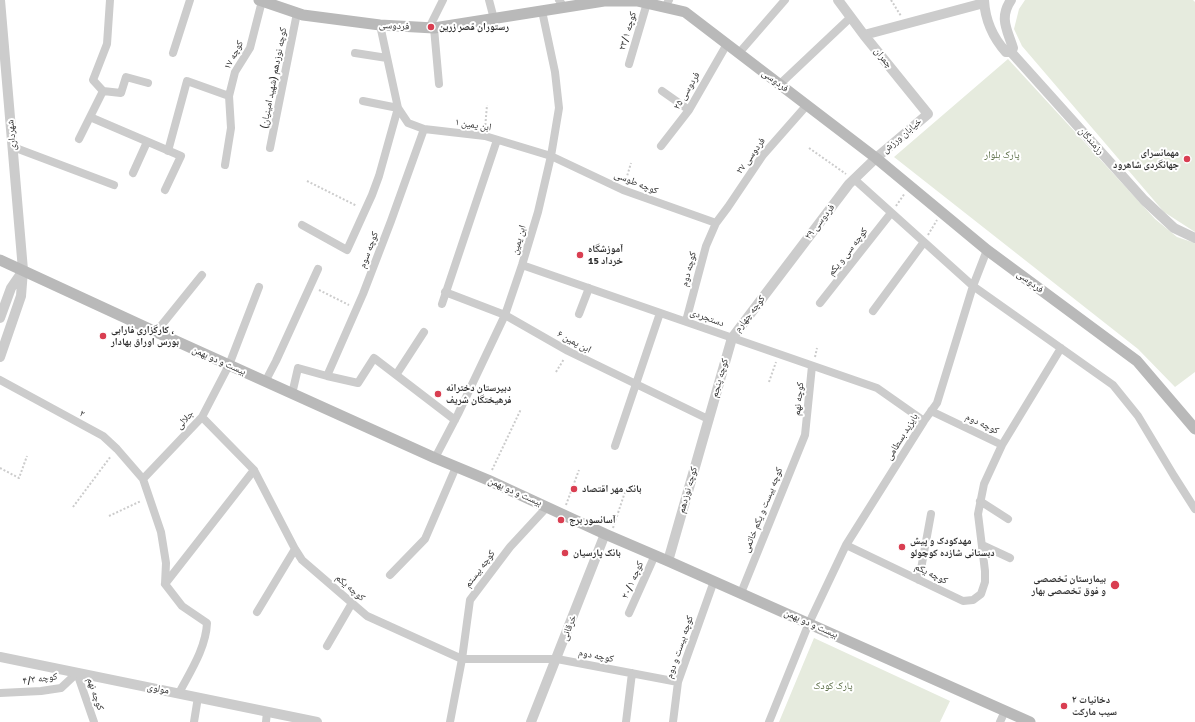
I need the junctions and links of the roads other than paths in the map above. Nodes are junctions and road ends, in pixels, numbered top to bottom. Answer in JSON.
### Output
{"nodes":[{"id":1,"x":0,"y":0,"type":"edge"},
{"id":2,"x":110,"y":0,"type":"edge"},
{"id":3,"x":190,"y":0,"type":"edge"},
{"id":4,"x":442,"y":0,"type":"edge"},
{"id":5,"x":489,"y":0,"type":"edge"},
{"id":6,"x":616,"y":0,"type":"edge"},
{"id":7,"x":785,"y":0,"type":"edge"},
{"id":8,"x":838,"y":0,"type":"edge"},
{"id":9,"x":1011,"y":0,"type":"edge"},
{"id":10,"x":260,"y":1,"type":"edge"},
{"id":11,"x":984,"y":2,"type":"edge"},
{"id":12,"x":280,"y":3,"type":"edge"},
{"id":13,"x":647,"y":3,"type":"junction"},
{"id":14,"x":562,"y":4,"type":"edge"},
{"id":15,"x":667,"y":4,"type":"edge"},
{"id":16,"x":542,"y":11,"type":"junction"},
{"id":17,"x":297,"y":13,"type":"junction"},
{"id":18,"x":851,"y":18,"type":"junction"},
{"id":19,"x":494,"y":19,"type":"junction"},
{"id":20,"x":380,"y":25,"type":"junction"},
{"id":21,"x":432,"y":28,"type":"junction"},
{"id":22,"x":864,"y":35,"type":"junction"},
{"id":23,"x":727,"y":44,"type":"junction"},
{"id":24,"x":1011,"y":52,"type":"junction"},
{"id":25,"x":172,"y":53,"type":"dead end"},
{"id":26,"x":355,"y":53,"type":"dead end"},
{"id":27,"x":739,"y":53,"type":"junction"},
{"id":28,"x":387,"y":58,"type":"junction"},
{"id":29,"x":629,"y":64,"type":"dead end"},
{"id":30,"x":148,"y":83,"type":"dead end"},
{"id":31,"x":439,"y":84,"type":"dead end"},
{"id":32,"x":780,"y":84,"type":"junction"},
{"id":33,"x":103,"y":91,"type":"junction"},
{"id":34,"x":662,"y":91,"type":"dead end"},
{"id":35,"x":229,"y":96,"type":"junction"},
{"id":36,"x":363,"y":101,"type":"dead end"},
{"id":37,"x":806,"y":104,"type":"junction"},
{"id":38,"x":398,"y":108,"type":"junction"},
{"id":39,"x":689,"y":110,"type":"junction"},
{"id":40,"x":928,"y":114,"type":"joint"},
{"id":41,"x":90,"y":117,"type":"junction"},
{"id":42,"x":424,"y":129,"type":"junction"},
{"id":43,"x":79,"y":139,"type":"dead end"},
{"id":44,"x":497,"y":140,"type":"junction"},
{"id":45,"x":147,"y":142,"type":"junction"},
{"id":46,"x":661,"y":146,"type":"dead end"},
{"id":47,"x":13,"y":147,"type":"junction"},
{"id":48,"x":270,"y":148,"type":"dead end"},
{"id":49,"x":168,"y":151,"type":"junction"},
{"id":50,"x":552,"y":156,"type":"junction"},
{"id":51,"x":876,"y":158,"type":"junction"},
{"id":52,"x":225,"y":165,"type":"dead end"},
{"id":53,"x":133,"y":173,"type":"dead end"},
{"id":54,"x":854,"y":179,"type":"junction"},
{"id":55,"x":114,"y":185,"type":"dead end"},
{"id":56,"x":165,"y":190,"type":"dead end"},
{"id":57,"x":891,"y":213,"type":"junction"},
{"id":58,"x":716,"y":223,"type":"junction"},
{"id":59,"x":302,"y":225,"type":"dead end"},
{"id":60,"x":1195,"y":238,"type":"edge"},
{"id":61,"x":924,"y":242,"type":"junction"},
{"id":62,"x":987,"y":250,"type":"junction"},
{"id":63,"x":0,"y":260,"type":"edge"},
{"id":64,"x":522,"y":265,"type":"junction"},
{"id":65,"x":318,"y":269,"type":"dead end"},
{"id":66,"x":23,"y":270,"type":"junction"},
{"id":67,"x":202,"y":275,"type":"dead end"},
{"id":68,"x":973,"y":286,"type":"junction"},
{"id":69,"x":259,"y":287,"type":"dead end"},
{"id":70,"x":589,"y":288,"type":"junction"},
{"id":71,"x":768,"y":290,"type":"joint"},
{"id":72,"x":445,"y":292,"type":"junction"},
{"id":73,"x":820,"y":303,"type":"dead end"},
{"id":74,"x":442,"y":304,"type":"dead end"},
{"id":75,"x":873,"y":311,"type":"dead end"},
{"id":76,"x":660,"y":313,"type":"junction"},
{"id":77,"x":579,"y":314,"type":"dead end"},
{"id":78,"x":505,"y":315,"type":"junction"},
{"id":79,"x":0,"y":318,"type":"edge"},
{"id":80,"x":686,"y":321,"type":"junction"},
{"id":81,"x":156,"y":332,"type":"junction"},
{"id":82,"x":424,"y":332,"type":"dead end"},
{"id":83,"x":732,"y":338,"type":"junction"},
{"id":84,"x":1061,"y":348,"type":"junction"},
{"id":85,"x":0,"y":357,"type":"edge"},
{"id":86,"x":229,"y":365,"type":"junction"},
{"id":87,"x":812,"y":366,"type":"junction"},
{"id":88,"x":396,"y":375,"type":"junction"},
{"id":89,"x":327,"y":376,"type":"junction"},
{"id":90,"x":0,"y":380,"type":"edge"},
{"id":91,"x":265,"y":382,"type":"junction"},
{"id":92,"x":635,"y":383,"type":"junction"},
{"id":93,"x":292,"y":394,"type":"junction"},
{"id":94,"x":931,"y":411,"type":"junction"},
{"id":95,"x":202,"y":416,"type":"junction"},
{"id":96,"x":708,"y":419,"type":"junction"},
{"id":97,"x":455,"y":420,"type":"junction"},
{"id":98,"x":924,"y":421,"type":"junction"},
{"id":99,"x":1195,"y":429,"type":"edge"},
{"id":100,"x":805,"y":435,"type":"joint"},
{"id":101,"x":1002,"y":445,"type":"junction"},
{"id":102,"x":615,"y":446,"type":"dead end"},
{"id":103,"x":435,"y":458,"type":"junction"},
{"id":104,"x":456,"y":467,"type":"junction"},
{"id":105,"x":254,"y":470,"type":"junction"},
{"id":106,"x":144,"y":479,"type":"junction"},
{"id":107,"x":980,"y":501,"type":"junction"},
{"id":108,"x":547,"y":506,"type":"junction"},
{"id":109,"x":1195,"y":509,"type":"edge"},
{"id":110,"x":931,"y":514,"type":"dead end"},
{"id":111,"x":1008,"y":519,"type":"dead end"},
{"id":112,"x":608,"y":535,"type":"junction"},
{"id":113,"x":846,"y":545,"type":"junction"},
{"id":114,"x":982,"y":545,"type":"junction"},
{"id":115,"x":295,"y":549,"type":"junction"},
{"id":116,"x":655,"y":555,"type":"junction"},
{"id":117,"x":1010,"y":558,"type":"dead end"},
{"id":118,"x":668,"y":561,"type":"junction"},
{"id":119,"x":390,"y":575,"type":"dead end"},
{"id":120,"x":919,"y":580,"type":"junction"},
{"id":121,"x":714,"y":581,"type":"junction"},
{"id":122,"x":165,"y":584,"type":"junction"},
{"id":123,"x":741,"y":593,"type":"junction"},
{"id":124,"x":352,"y":603,"type":"junction"},
{"id":125,"x":257,"y":612,"type":"dead end"},
{"id":126,"x":629,"y":613,"type":"dead end"},
{"id":127,"x":809,"y":623,"type":"junction"},
{"id":128,"x":327,"y":646,"type":"dead end"},
{"id":129,"x":0,"y":657,"type":"edge"},
{"id":130,"x":462,"y":659,"type":"junction"},
{"id":131,"x":557,"y":659,"type":"junction"},
{"id":132,"x":77,"y":672,"type":"junction"},
{"id":133,"x":632,"y":673,"type":"junction"},
{"id":134,"x":678,"y":682,"type":"junction"},
{"id":135,"x":0,"y":692,"type":"edge"},
{"id":136,"x":179,"y":693,"type":"junction"},
{"id":137,"x":198,"y":697,"type":"junction"},
{"id":138,"x":1005,"y":710,"type":"junction"},
{"id":139,"x":266,"y":717,"type":"edge"},
{"id":140,"x":94,"y":722,"type":"edge"},
{"id":141,"x":194,"y":722,"type":"edge"},
{"id":142,"x":317,"y":722,"type":"edge"},
{"id":143,"x":450,"y":722,"type":"edge"},
{"id":144,"x":531,"y":722,"type":"edge"},
{"id":145,"x":626,"y":722,"type":"edge"},
{"id":146,"x":673,"y":722,"type":"edge"},
{"id":147,"x":769,"y":722,"type":"edge"},
{"id":148,"x":1000,"y":722,"type":"edge"},
{"id":149,"x":1030,"y":722,"type":"edge"}],
"edges":[{"from":1,"to":47,"type":"street","name":"شهرداری"},
{"from":2,"to":33,"type":"street"},
{"from":3,"to":25,"type":"street"},
{"from":4,"to":21,"type":"street"},
{"from":5,"to":19,"type":"street"},
{"from":6,"to":13,"type":"main road","name":"فردوسی"},
{"from":6,"to":14,"type":"main road","name":"فردوسی"},
{"from":7,"to":27,"type":"street"},
{"from":8,"to":18,"type":"street","name":"چمران"},
{"from":9,"to":24,"type":"street"},
{"from":10,"to":12,"type":"main road","name":"فردوسی"},
{"from":10,"to":35,"type":"street","name":"۱۷ کوچه"},
{"from":11,"to":22,"type":"street"},
{"from":11,"to":24,"type":"street","name":"رزمندگان"},
{"from":12,"to":17,"type":"main road","name":"فردوسی"},
{"from":13,"to":15,"type":"main road","name":"فردوسی"},
{"from":13,"to":29,"type":"street","name":"کوچه ۲۳/۱"},
{"from":14,"to":16,"type":"main road","name":"فردوسی"},
{"from":15,"to":23,"type":"main road","name":"فردوسی"},
{"from":16,"to":19,"type":"main road","name":"فردوسی"},
{"from":16,"to":50,"type":"street","name":"ابن یمین"},
{"from":17,"to":20,"type":"main road","name":"فردوسی"},
{"from":17,"to":48,"type":"street","name":"کوچه نوزدهم (شهید امینیان)"},
{"from":18,"to":22,"type":"street","name":"چمران"},
{"from":18,"to":32,"type":"street"},
{"from":19,"to":21,"type":"main road","name":"فردوسی"},
{"from":20,"to":21,"type":"main road","name":"فردوسی"},
{"from":20,"to":28,"type":"street"},
{"from":21,"to":31,"type":"street"},
{"from":22,"to":40,"type":"street","name":"چمران"},
{"from":23,"to":27,"type":"main road","name":"فردوسی"},
{"from":23,"to":39,"type":"street","name":"فردوسی ۲۵"},
{"from":24,"to":60,"type":"street","name":"رزمندگان"},
{"from":26,"to":28,"type":"street"},
{"from":27,"to":32,"type":"main road","name":"فردوسی"},
{"from":28,"to":38,"type":"street"},
{"from":30,"to":33,"type":"street"},
{"from":32,"to":37,"type":"main road","name":"فردوسی"},
{"from":33,"to":41,"type":"street"},
{"from":34,"to":39,"type":"street"},
{"from":35,"to":49,"type":"street"},
{"from":35,"to":52,"type":"street","name":"۱۷ کوچه"},
{"from":36,"to":38,"type":"street"},
{"from":37,"to":51,"type":"main road","name":"فردوسی"},
{"from":37,"to":58,"type":"street","name":"فردوسی ۲۷"},
{"from":38,"to":42,"type":"street","name":"ابن یمین ۱"},
{"from":38,"to":59,"type":"street"},
{"from":39,"to":46,"type":"street","name":"فردوسی ۲۵"},
{"from":40,"to":51,"type":"street","name":"خیابان ورزش"},
{"from":41,"to":43,"type":"street"},
{"from":41,"to":45,"type":"street"},
{"from":42,"to":44,"type":"street","name":"ابن یمین ۱"},
{"from":42,"to":89,"type":"street","name":"کوچه سوم"},
{"from":44,"to":50,"type":"street","name":"ابن یمین ۱"},
{"from":44,"to":72,"type":"street"},
{"from":45,"to":49,"type":"street"},
{"from":45,"to":53,"type":"street"},
{"from":47,"to":55,"type":"street"},
{"from":47,"to":66,"type":"street","name":"شهرداری"},
{"from":49,"to":56,"type":"street"},
{"from":50,"to":58,"type":"street","name":"کوچه طوسی"},
{"from":50,"to":64,"type":"street","name":"ابن یمین"},
{"from":51,"to":54,"type":"street","name":"فردوسی ۲۹"},
{"from":51,"to":62,"type":"main road","name":"فردوسی"},
{"from":54,"to":57,"type":"street"},
{"from":54,"to":71,"type":"street","name":"فردوسی ۲۹"},
{"from":57,"to":61,"type":"street"},
{"from":57,"to":73,"type":"street","name":"کوچه سی و یکم"},
{"from":58,"to":80,"type":"street","name":"کوچه دوم"},
{"from":61,"to":68,"type":"street"},
{"from":61,"to":75,"type":"street"},
{"from":62,"to":68,"type":"street","name":"بایزید بسطامی"},
{"from":62,"to":99,"type":"main road","name":"فردوسی"},
{"from":63,"to":66,"type":"main road","name":"بیست و دو بهمن"},
{"from":64,"to":70,"type":"street","name":"دستجردی"},
{"from":64,"to":78,"type":"street","name":"ابن یمین"},
{"from":65,"to":91,"type":"street"},
{"from":66,"to":79,"type":"street"},
{"from":66,"to":81,"type":"main road","name":"بیست و دو بهمن"},
{"from":66,"to":85,"type":"street","name":"شهرداری"},
{"from":67,"to":81,"type":"street"},
{"from":68,"to":84,"type":"street"},
{"from":68,"to":94,"type":"street","name":"بایزید بسطامی"},
{"from":69,"to":86,"type":"street","name":"جلالی"},
{"from":70,"to":76,"type":"street","name":"دستجردی"},
{"from":70,"to":77,"type":"street"},
{"from":71,"to":83,"type":"street","name":"کوچه چهارم"},
{"from":72,"to":74,"type":"street"},
{"from":72,"to":78,"type":"street","name":"ابن یمین ۶"},
{"from":76,"to":80,"type":"street","name":"دستجردی"},
{"from":76,"to":92,"type":"street"},
{"from":78,"to":92,"type":"street","name":"ابن یمین ۶"},
{"from":78,"to":97,"type":"street","name":"ابن یمین"},
{"from":80,"to":83,"type":"street","name":"دستجردی"},
{"from":81,"to":86,"type":"main road","name":"بیست و دو بهمن"},
{"from":82,"to":88,"type":"street"},
{"from":83,"to":87,"type":"street","name":"دستجردی"},
{"from":83,"to":96,"type":"street","name":"کوچه پنجم"},
{"from":84,"to":101,"type":"street"},
{"from":84,"to":109,"type":"street"},
{"from":86,"to":91,"type":"main road","name":"بیست و دو بهمن"},
{"from":86,"to":95,"type":"street","name":"جلالی"},
{"from":87,"to":98,"type":"street","name":"دستجردی"},
{"from":87,"to":100,"type":"street","name":"کوچه نهم"},
{"from":88,"to":89,"type":"street"},
{"from":88,"to":97,"type":"street"},
{"from":89,"to":93,"type":"street"},
{"from":90,"to":106,"type":"street","name":"۲"},
{"from":91,"to":93,"type":"main road","name":"بیست و دو بهمن"},
{"from":92,"to":96,"type":"street"},
{"from":92,"to":102,"type":"street"},
{"from":93,"to":103,"type":"main road","name":"بیست و دو بهمن"},
{"from":94,"to":98,"type":"street","name":"بایزید بسطامی"},
{"from":94,"to":101,"type":"street","name":"کوچه دوم"},
{"from":95,"to":105,"type":"street","name":"کوچه یکم"},
{"from":95,"to":106,"type":"street","name":"جلالی"},
{"from":96,"to":118,"type":"street","name":"کوچه نوزدهم"},
{"from":97,"to":103,"type":"street","name":"ابن یمین"},
{"from":98,"to":113,"type":"street","name":"بایزید بسطامی"},
{"from":100,"to":123,"type":"street","name":"کوچه بیست و یکم خاتمی"},
{"from":101,"to":107,"type":"street"},
{"from":103,"to":104,"type":"main road","name":"بیست و دو بهمن"},
{"from":104,"to":108,"type":"main road","name":"بیست و دو بهمن"},
{"from":104,"to":119,"type":"street"},
{"from":105,"to":115,"type":"street","name":"کوچه یکم"},
{"from":105,"to":122,"type":"street"},
{"from":106,"to":122,"type":"street"},
{"from":107,"to":111,"type":"street"},
{"from":107,"to":114,"type":"street"},
{"from":108,"to":112,"type":"main road","name":"بیست و دو بهمن"},
{"from":108,"to":130,"type":"street","name":"کوچه بیستم"},
{"from":110,"to":120,"type":"street"},
{"from":112,"to":116,"type":"main road","name":"بیست و دو بهمن"},
{"from":112,"to":131,"type":"street","name":"خرقانی"},
{"from":113,"to":120,"type":"street","name":"کوچه یکم"},
{"from":113,"to":127,"type":"street","name":"بایزید بسطامی"},
{"from":114,"to":117,"type":"street"},
{"from":114,"to":120,"type":"street","name":"کوچه یکم"},
{"from":115,"to":124,"type":"street","name":"کوچه یکم"},
{"from":115,"to":125,"type":"street"},
{"from":116,"to":118,"type":"main road","name":"بیست و دو بهمن"},
{"from":116,"to":126,"type":"street","name":"کوچه ۲۰/۱"},
{"from":118,"to":121,"type":"main road","name":"بیست و دو بهمن"},
{"from":121,"to":123,"type":"main road","name":"بیست و دو بهمن"},
{"from":121,"to":134,"type":"street","name":"کوچه بیست و دوم"},
{"from":122,"to":136,"type":"street"},
{"from":123,"to":127,"type":"main road","name":"بیست و دو بهمن"},
{"from":124,"to":128,"type":"street"},
{"from":124,"to":130,"type":"street","name":"کوچه یکم"},
{"from":127,"to":138,"type":"main road","name":"بیست و دو بهمن"},
{"from":127,"to":147,"type":"street","name":"بایزید بسطامی"},
{"from":129,"to":132,"type":"street","name":"مولوی"},
{"from":130,"to":131,"type":"street","name":"کوچه یکم"},
{"from":130,"to":143,"type":"street"},
{"from":131,"to":133,"type":"street","name":"کوچه دوم"},
{"from":131,"to":144,"type":"street","name":"خرقانی"},
{"from":132,"to":135,"type":"street","name":"کوچه ۴/۳"},
{"from":132,"to":136,"type":"street","name":"مولوی"},
{"from":132,"to":140,"type":"street","name":"کوچه نهم"},
{"from":133,"to":134,"type":"street","name":"کوچه دوم"},
{"from":133,"to":145,"type":"street"},
{"from":134,"to":146,"type":"street","name":"کوچه بیست و دوم"},
{"from":136,"to":137,"type":"street","name":"مولوی"},
{"from":137,"to":139,"type":"street","name":"مولوی"},
{"from":137,"to":141,"type":"street"},
{"from":138,"to":148,"type":"street"},
{"from":138,"to":149,"type":"main road","name":"بیست و دو بهمن"},
{"from":139,"to":142,"type":"street","name":"مولوی"}]}
